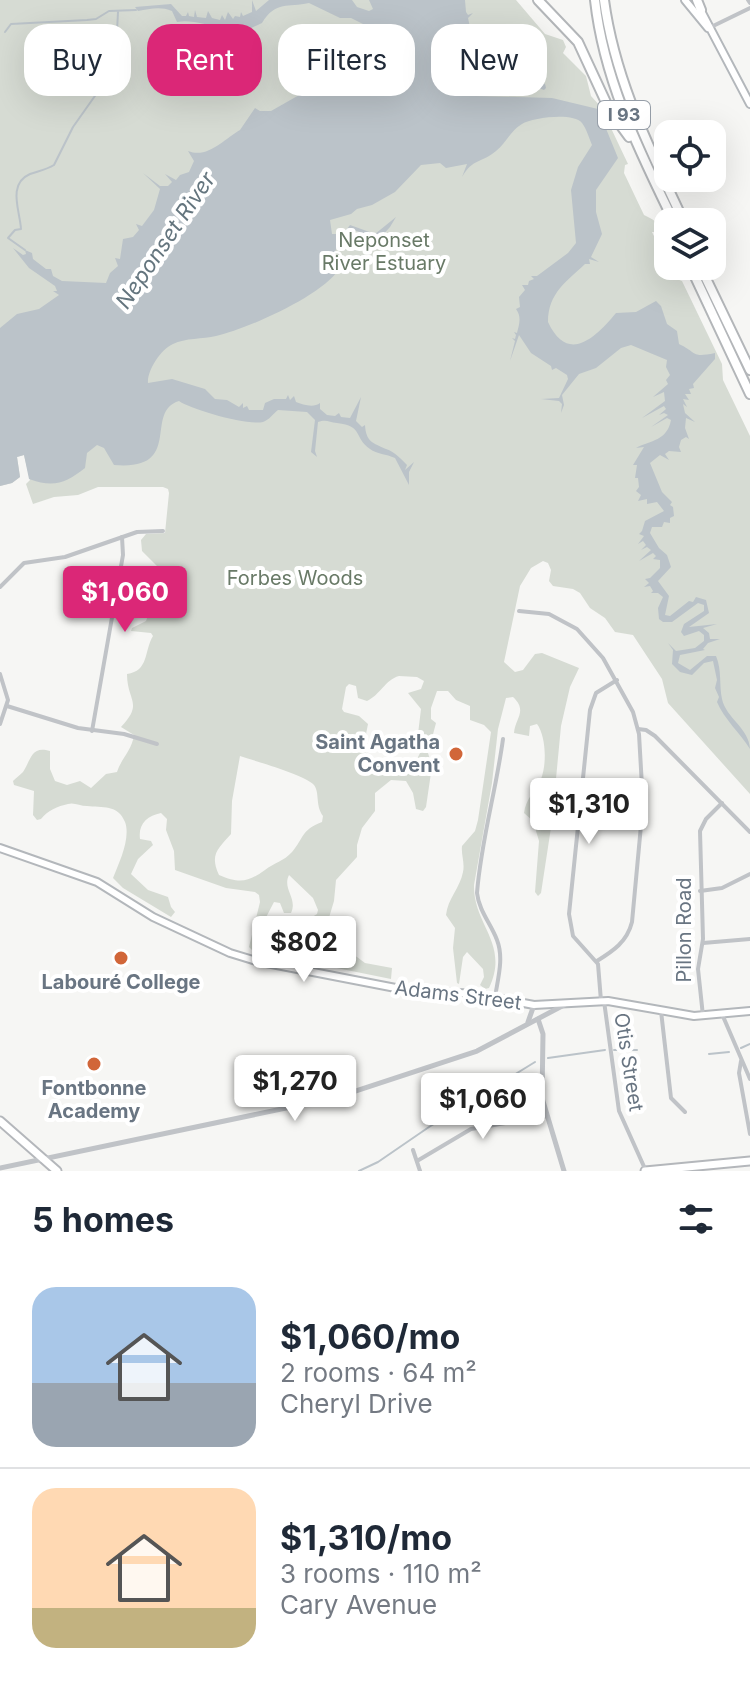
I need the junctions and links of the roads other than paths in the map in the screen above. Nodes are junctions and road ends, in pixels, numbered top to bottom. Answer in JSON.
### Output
{"nodes":[{"id":1,"x":538,"y":0,"type":"edge"},
{"id":2,"x":598,"y":0,"type":"edge"},
{"id":3,"x":685,"y":0,"type":"edge"},
{"id":4,"x":696,"y":0,"type":"edge"},
{"id":5,"x":749,"y":4,"type":"edge"},
{"id":6,"x":701,"y":10,"type":"joint"},
{"id":7,"x":708,"y":28,"type":"junction"},
{"id":8,"x":750,"y":104,"type":"edge"},
{"id":9,"x":629,"y":137,"type":"junction"},
{"id":10,"x":669,"y":208,"type":"edge"},
{"id":11,"x":671,"y":208,"type":"edge"},
{"id":12,"x":703,"y":280,"type":"edge"},
{"id":13,"x":703,"y":280,"type":"edge"},
{"id":14,"x":704,"y":280,"type":"edge"},
{"id":15,"x":705,"y":280,"type":"edge"},
{"id":16,"x":750,"y":361,"type":"edge"},
{"id":17,"x":750,"y":370,"type":"edge"},
{"id":18,"x":750,"y":383,"type":"edge"},
{"id":19,"x":750,"y":394,"type":"edge"},
{"id":20,"x":163,"y":531,"type":"dead end"},
{"id":21,"x":122,"y":537,"type":"junction"},
{"id":22,"x":0,"y":587,"type":"edge"},
{"id":23,"x":519,"y":611,"type":"dead end"},
{"id":24,"x":0,"y":674,"type":"edge"},
{"id":25,"x":617,"y":680,"type":"junction"},
{"id":26,"x":7,"y":706,"type":"junction"},
{"id":27,"x":0,"y":724,"type":"edge"},
{"id":28,"x":638,"y":729,"type":"junction"},
{"id":29,"x":92,"y":731,"type":"junction"},
{"id":30,"x":503,"y":739,"type":"dead end"},
{"id":31,"x":157,"y":744,"type":"dead end"},
{"id":32,"x":722,"y":803,"type":"junction"},
{"id":33,"x":750,"y":832,"type":"edge"},
{"id":34,"x":0,"y":848,"type":"edge"},
{"id":35,"x":750,"y":874,"type":"edge"},
{"id":36,"x":700,"y":891,"type":"junction"},
{"id":37,"x":750,"y":939,"type":"edge"},
{"id":38,"x":703,"y":943,"type":"junction"},
{"id":39,"x":597,"y":961,"type":"junction"},
{"id":40,"x":495,"y":997,"type":"junction"},
{"id":41,"x":602,"y":1001,"type":"junction"},
{"id":42,"x":570,"y":1004,"type":"junction"},
{"id":43,"x":534,"y":1005,"type":"junction"},
{"id":44,"x":661,"y":1011,"type":"junction"},
{"id":45,"x":750,"y":1011,"type":"edge"},
{"id":46,"x":722,"y":1014,"type":"junction"},
{"id":47,"x":703,"y":1016,"type":"junction"},
{"id":48,"x":538,"y":1019,"type":"junction"},
{"id":49,"x":525,"y":1025,"type":"junction"},
{"id":50,"x":741,"y":1061,"type":"junction"},
{"id":51,"x":750,"y":1079,"type":"edge"},
{"id":52,"x":685,"y":1112,"type":"dead end"},
{"id":53,"x":547,"y":1116,"type":"junction"},
{"id":54,"x":0,"y":1121,"type":"edge"},
{"id":55,"x":750,"y":1134,"type":"edge"},
{"id":56,"x":413,"y":1150,"type":"dead end"},
{"id":57,"x":44,"y":1160,"type":"junction"},
{"id":58,"x":417,"y":1161,"type":"junction"},
{"id":59,"x":750,"y":1161,"type":"edge"},
{"id":60,"x":0,"y":1168,"type":"edge"},
{"id":61,"x":712,"y":1169,"type":"edge"},
{"id":62,"x":57,"y":1171,"type":"edge"},
{"id":63,"x":420,"y":1171,"type":"edge"},
{"id":64,"x":564,"y":1171,"type":"edge"},
{"id":65,"x":646,"y":1171,"type":"edge"}],
"edges":[{"from":1,"to":9,"type":"highway"},
{"from":2,"to":9,"type":"highway","number":"I 93"},
{"from":2,"to":11,"type":"highway","number":"I 93"},
{"from":3,"to":7,"type":"main road"},
{"from":4,"to":6,"type":"highway"},
{"from":5,"to":7,"type":"street"},
{"from":6,"to":7,"type":"main road"},
{"from":7,"to":8,"type":"main road"},
{"from":9,"to":10,"type":"highway","number":"I 93"},
{"from":12,"to":18,"type":"highway"},
{"from":13,"to":19,"type":"highway"},
{"from":14,"to":17,"type":"highway"},
{"from":15,"to":16,"type":"highway"},
{"from":20,"to":21,"type":"street"},
{"from":21,"to":22,"type":"street"},
{"from":21,"to":29,"type":"street"},
{"from":23,"to":25,"type":"street"},
{"from":24,"to":26,"type":"street"},
{"from":25,"to":28,"type":"street"},
{"from":25,"to":39,"type":"street"},
{"from":26,"to":27,"type":"street"},
{"from":26,"to":29,"type":"street"},
{"from":28,"to":32,"type":"street"},
{"from":28,"to":39,"type":"street"},
{"from":29,"to":31,"type":"street"},
{"from":30,"to":40,"type":"street"},
{"from":32,"to":33,"type":"street"},
{"from":32,"to":36,"type":"street","name":"Pillon Road"},
{"from":34,"to":40,"type":"main road","name":"Adams Street"},
{"from":35,"to":36,"type":"street"},
{"from":36,"to":38,"type":"street","name":"Pillon Road"},
{"from":37,"to":38,"type":"street"},
{"from":38,"to":47,"type":"street","name":"Pillon Road"},
{"from":39,"to":41,"type":"street","name":"Otis Street"},
{"from":40,"to":43,"type":"main road","name":"Adams Street"},
{"from":41,"to":42,"type":"main road","name":"Adams Street"},
{"from":41,"to":44,"type":"main road","name":"Adams Street"},
{"from":41,"to":65,"type":"street","name":"Otis Street"},
{"from":42,"to":43,"type":"main road","name":"Adams Street"},
{"from":42,"to":48,"type":"street"},
{"from":43,"to":49,"type":"street"},
{"from":44,"to":47,"type":"main road","name":"Adams Street"},
{"from":44,"to":52,"type":"street"},
{"from":45,"to":46,"type":"main road","name":"Adams Street"},
{"from":46,"to":47,"type":"main road","name":"Adams Street"},
{"from":46,"to":50,"type":"street"},
{"from":48,"to":49,"type":"street"},
{"from":48,"to":53,"type":"street"},
{"from":49,"to":57,"type":"street"},
{"from":50,"to":51,"type":"street"},
{"from":50,"to":55,"type":"street"},
{"from":53,"to":58,"type":"street"},
{"from":53,"to":64,"type":"street"},
{"from":54,"to":57,"type":"main road"},
{"from":56,"to":58,"type":"street"},
{"from":57,"to":60,"type":"street"},
{"from":57,"to":62,"type":"main road"},
{"from":58,"to":63,"type":"street"},
{"from":59,"to":61,"type":"main road"},
{"from":61,"to":65,"type":"main road"}]}
